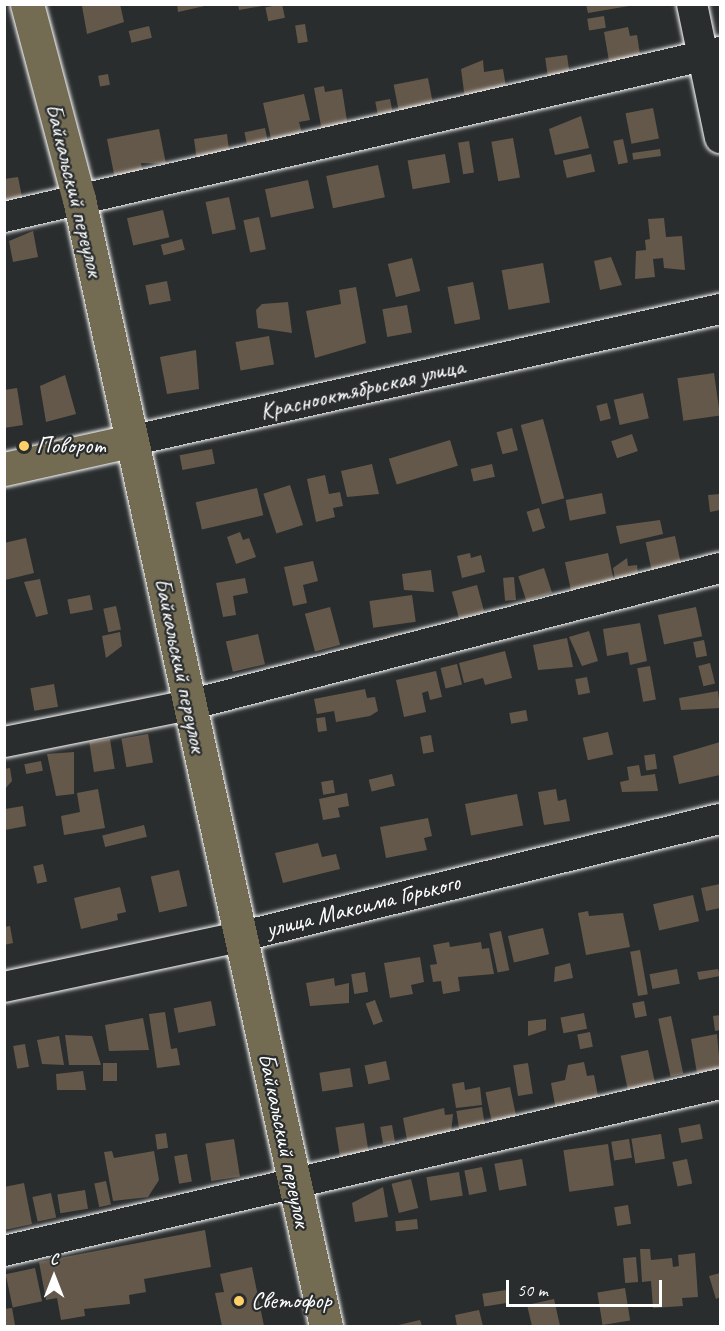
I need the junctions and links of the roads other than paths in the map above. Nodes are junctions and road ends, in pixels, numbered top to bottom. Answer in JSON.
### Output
{"nodes":[{"id":1,"x":27,"y":4,"type":"edge"},
{"id":2,"x":692,"y":4,"type":"edge"},
{"id":3,"x":711,"y":54,"type":"edge"},
{"id":4,"x":720,"y":138,"type":"edge"},
{"id":5,"x":79,"y":199,"type":"junction"},
{"id":6,"x":4,"y":217,"type":"edge"},
{"id":7,"x":720,"y":309,"type":"edge"},
{"id":8,"x":130,"y":441,"type":"junction"},
{"id":9,"x":4,"y":470,"type":"edge"},
{"id":10,"x":720,"y":568,"type":"edge"},
{"id":11,"x":189,"y":705,"type":"junction"},
{"id":12,"x":4,"y":742,"type":"edge"},
{"id":13,"x":720,"y":819,"type":"edge"},
{"id":14,"x":239,"y":937,"type":"junction"},
{"id":15,"x":4,"y":987,"type":"edge"},
{"id":16,"x":720,"y":1084,"type":"edge"},
{"id":17,"x":293,"y":1184,"type":"junction"},
{"id":18,"x":4,"y":1251,"type":"edge"},
{"id":19,"x":326,"y":1326,"type":"edge"}],
"edges":[{"from":1,"to":5,"type":"main road","name":"Байкальский переулок"},
{"from":2,"to":3,"type":"street"},
{"from":3,"to":4,"type":"street"},
{"from":3,"to":5,"type":"street"},
{"from":5,"to":6,"type":"street"},
{"from":5,"to":8,"type":"main road","name":"Байкальский переулок"},
{"from":7,"to":8,"type":"street","name":"Краснооктябрьская улица"},
{"from":8,"to":9,"type":"main road","name":"Краснооктябрьская улица"},
{"from":8,"to":11,"type":"main road","name":"Байкальский переулок"},
{"from":10,"to":11,"type":"street"},
{"from":11,"to":12,"type":"street"},
{"from":11,"to":14,"type":"main road","name":"Байкальский переулок"},
{"from":13,"to":14,"type":"street","name":"улица Максима Горького"},
{"from":14,"to":15,"type":"street","name":"улица Максима Горького"},
{"from":14,"to":17,"type":"main road","name":"Байкальский переулок"},
{"from":16,"to":17,"type":"street"},
{"from":17,"to":18,"type":"street"},
{"from":17,"to":19,"type":"main road","name":"Байкальский переулок"}]}
